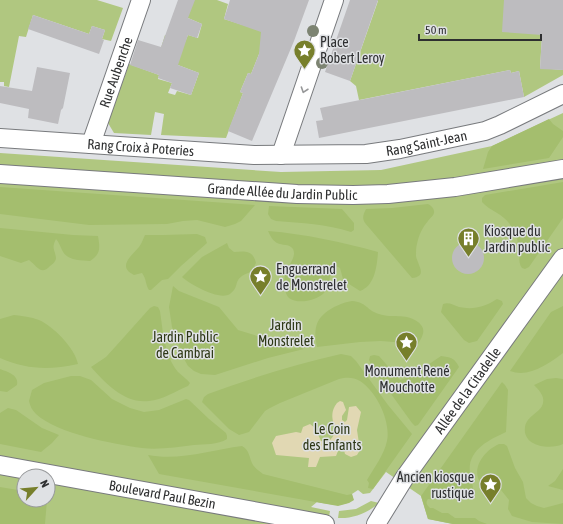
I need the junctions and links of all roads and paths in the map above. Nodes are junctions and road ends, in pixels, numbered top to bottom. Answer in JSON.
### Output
{"nodes":[{"id":1,"x":142,"y":0,"type":"edge"},
{"id":2,"x":334,"y":0,"type":"edge"},
{"id":3,"x":563,"y":94,"type":"edge"},
{"id":4,"x":0,"y":138,"type":"edge"},
{"id":5,"x":91,"y":144,"type":"junction"},
{"id":6,"x":281,"y":155,"type":"junction"},
{"id":7,"x":563,"y":169,"type":"edge"},
{"id":8,"x":0,"y":174,"type":"edge"},
{"id":9,"x":563,"y":258,"type":"edge"},
{"id":10,"x":0,"y":465,"type":"edge"},
{"id":11,"x":325,"y":524,"type":"edge"},
{"id":12,"x":376,"y":524,"type":"edge"}],
"edges":[{"from":1,"to":5,"type":"street","name":"Rue Aubenche"},
{"from":2,"to":6,"type":"street","one_way":true},
{"from":3,"to":6,"type":"street","name":"Rang Saint-Jean"},
{"from":4,"to":5,"type":"street","name":"Rang Croix à Poteries"},
{"from":5,"to":6,"type":"street","name":"Rang Croix à Poteries"},
{"from":7,"to":8,"type":"street","name":"Grande Allée du Jardin Public"},
{"from":9,"to":12,"type":"street","name":"Allée de la Citadelle"},
{"from":10,"to":11,"type":"street","name":"Boulevard Paul Bezin"}]}
